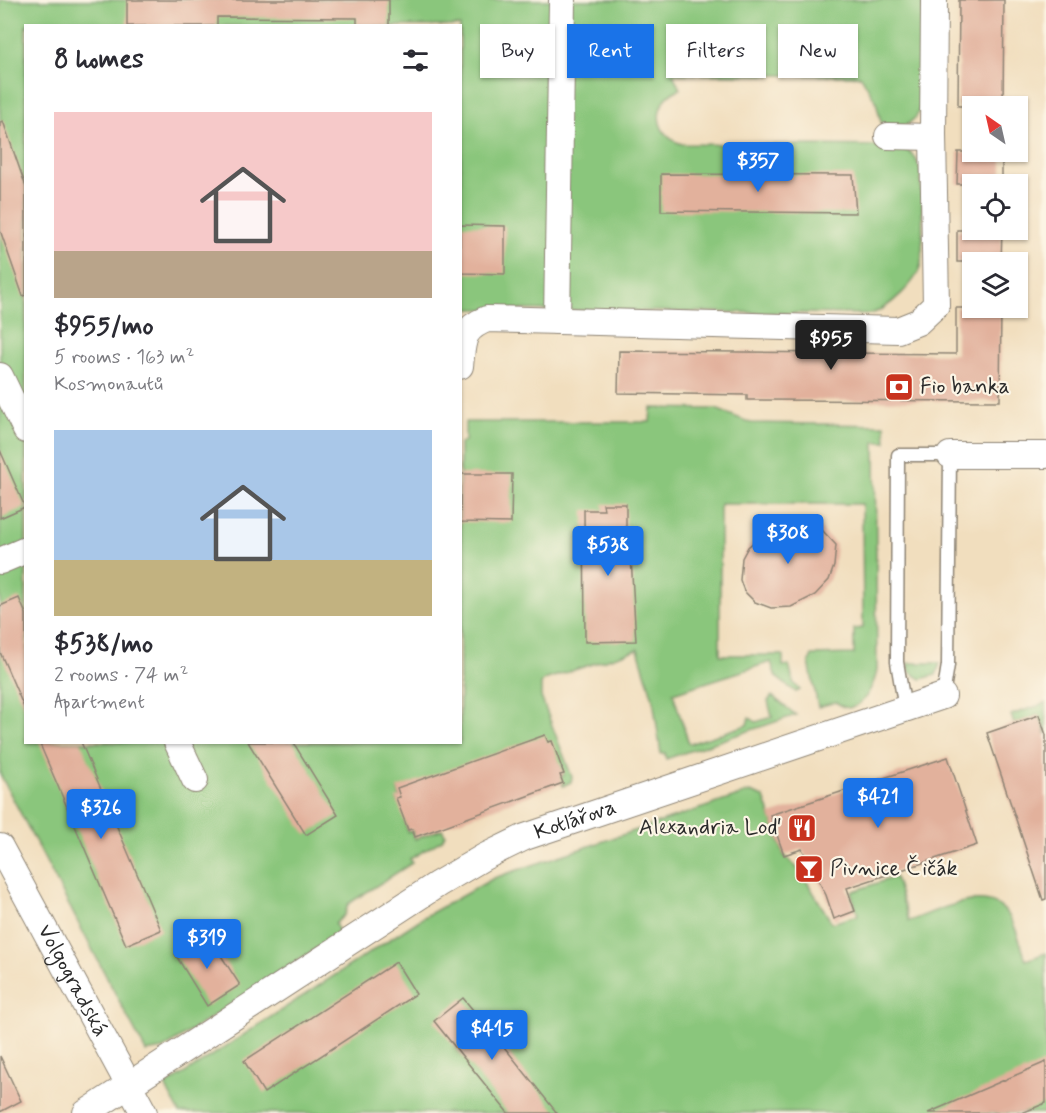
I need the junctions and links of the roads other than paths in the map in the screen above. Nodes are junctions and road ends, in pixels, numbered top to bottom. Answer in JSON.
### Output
{"nodes":[{"id":1,"x":562,"y":0,"type":"edge"},
{"id":2,"x":934,"y":0,"type":"edge"},
{"id":3,"x":888,"y":136,"type":"dead end"},
{"id":4,"x":933,"y":137,"type":"junction"},
{"id":5,"x":557,"y":321,"type":"junction"},
{"id":6,"x":462,"y":349,"type":"edge"},
{"id":7,"x":0,"y":376,"type":"edge"},
{"id":8,"x":24,"y":426,"type":"edge"},
{"id":9,"x":950,"y":455,"type":"junction"},
{"id":10,"x":1046,"y":455,"type":"edge"},
{"id":11,"x":24,"y":551,"type":"edge"},
{"id":12,"x":0,"y":561,"type":"edge"},
{"id":13,"x":943,"y":696,"type":"joint"},
{"id":14,"x":906,"y":709,"type":"junction"},
{"id":15,"x":178,"y":744,"type":"edge"},
{"id":16,"x":195,"y":780,"type":"dead end"},
{"id":17,"x":0,"y":848,"type":"edge"},
{"id":18,"x":128,"y":1085,"type":"junction"},
{"id":19,"x":86,"y":1113,"type":"edge"},
{"id":20,"x":144,"y":1113,"type":"edge"}],
"edges":[{"from":1,"to":5,"type":"street"},
{"from":2,"to":4,"type":"street"},
{"from":3,"to":4,"type":"street"},
{"from":4,"to":5,"type":"street"},
{"from":5,"to":6,"type":"street"},
{"from":7,"to":8,"type":"street"},
{"from":9,"to":10,"type":"street"},
{"from":9,"to":13,"type":"lane","name":"Kotlářova"},
{"from":9,"to":14,"type":"lane"},
{"from":11,"to":12,"type":"street"},
{"from":13,"to":14,"type":"street","name":"Kotlářova"},
{"from":14,"to":18,"type":"street","name":"Kotlářova"},
{"from":15,"to":16,"type":"street"},
{"from":17,"to":18,"type":"street","name":"Volgogradská"},
{"from":18,"to":19,"type":"street","name":"Kotlářova"},
{"from":18,"to":20,"type":"street","name":"Volgogradská"}]}
